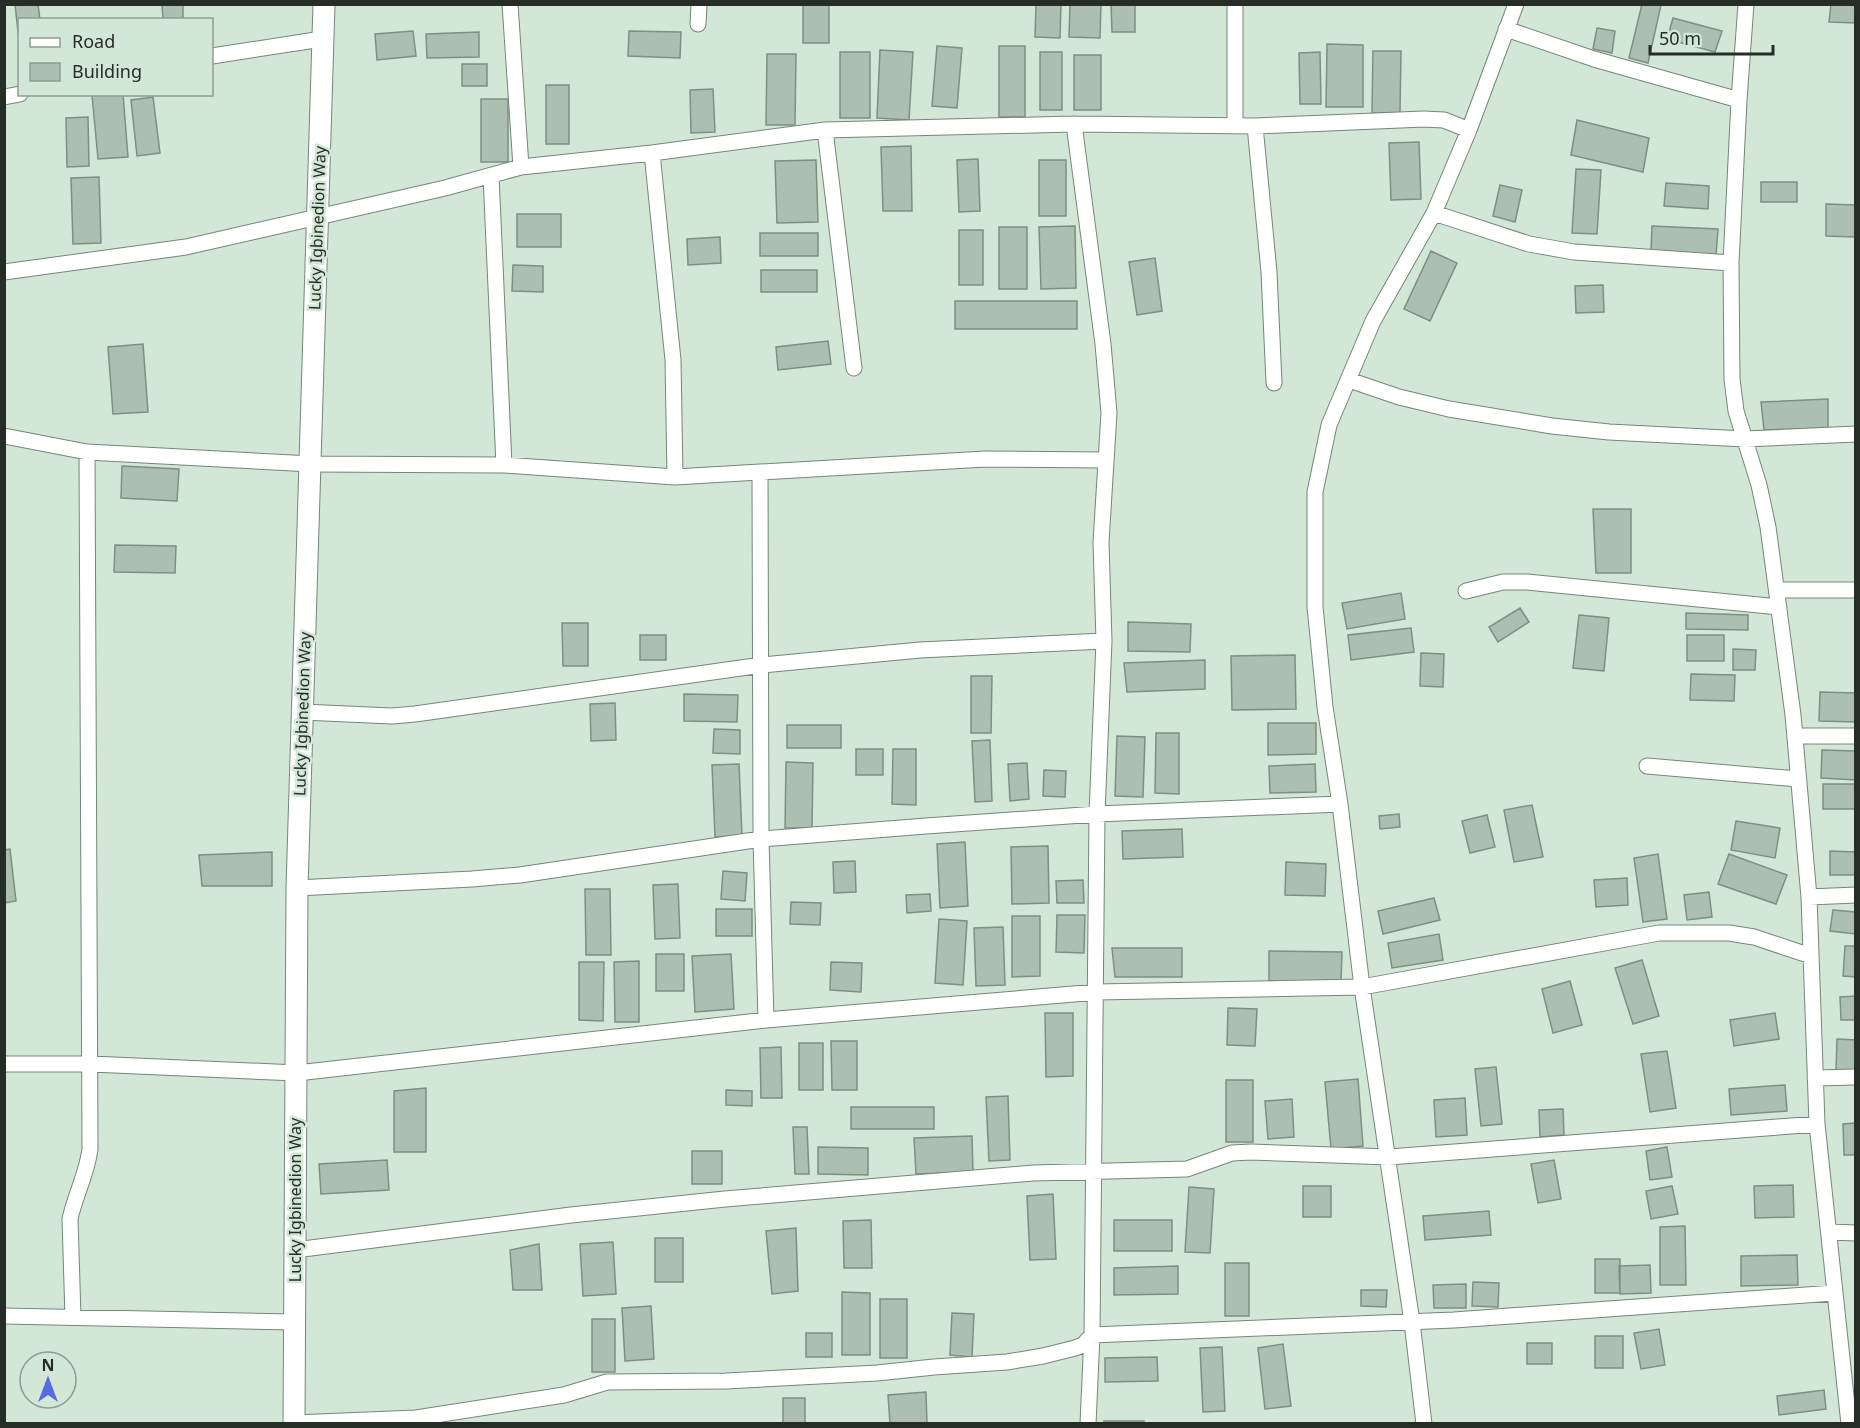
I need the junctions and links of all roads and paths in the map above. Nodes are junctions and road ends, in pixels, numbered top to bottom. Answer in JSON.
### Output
{"nodes":[{"id":1,"x":324,"y":4,"type":"edge"},
{"id":2,"x":510,"y":4,"type":"edge"},
{"id":3,"x":699,"y":4,"type":"edge"},
{"id":4,"x":1234,"y":4,"type":"edge"},
{"id":5,"x":1516,"y":4,"type":"edge"},
{"id":6,"x":1746,"y":4,"type":"edge"},
{"id":7,"x":698,"y":24,"type":"dead end"},
{"id":8,"x":1506,"y":29,"type":"junction"},
{"id":9,"x":322,"y":39,"type":"junction"},
{"id":10,"x":213,"y":56,"type":"edge"},
{"id":11,"x":1739,"y":100,"type":"junction"},
{"id":12,"x":1074,"y":124,"type":"junction"},
{"id":13,"x":1235,"y":125,"type":"junction"},
{"id":14,"x":1255,"y":126,"type":"junction"},
{"id":15,"x":825,"y":130,"type":"junction"},
{"id":16,"x":1469,"y":130,"type":"junction"},
{"id":17,"x":652,"y":153,"type":"junction"},
{"id":18,"x":521,"y":167,"type":"junction"},
{"id":19,"x":490,"y":176,"type":"junction"},
{"id":20,"x":1434,"y":213,"type":"junction"},
{"id":21,"x":318,"y":216,"type":"junction"},
{"id":22,"x":1731,"y":263,"type":"junction"},
{"id":23,"x":4,"y":272,"type":"edge"},
{"id":24,"x":854,"y":368,"type":"dead end"},
{"id":25,"x":1349,"y":380,"type":"junction"},
{"id":26,"x":1274,"y":383,"type":"dead end"},
{"id":27,"x":1856,"y":434,"type":"edge"},
{"id":28,"x":4,"y":436,"type":"edge"},
{"id":29,"x":1745,"y":439,"type":"junction"},
{"id":30,"x":87,"y":452,"type":"junction"},
{"id":31,"x":1105,"y":460,"type":"junction"},
{"id":32,"x":311,"y":464,"type":"junction"},
{"id":33,"x":504,"y":465,"type":"junction"},
{"id":34,"x":760,"y":473,"type":"junction"},
{"id":35,"x":675,"y":477,"type":"junction"},
{"id":36,"x":1777,"y":590,"type":"junction"},
{"id":37,"x":1856,"y":590,"type":"edge"},
{"id":38,"x":1466,"y":591,"type":"dead end"},
{"id":39,"x":1779,"y":607,"type":"junction"},
{"id":40,"x":1104,"y":641,"type":"junction"},
{"id":41,"x":762,"y":665,"type":"junction"},
{"id":42,"x":302,"y":712,"type":"junction"},
{"id":43,"x":1795,"y":736,"type":"junction"},
{"id":44,"x":1856,"y":736,"type":"edge"},
{"id":45,"x":1647,"y":766,"type":"dead end"},
{"id":46,"x":1798,"y":779,"type":"junction"},
{"id":47,"x":1340,"y":804,"type":"junction"},
{"id":48,"x":1097,"y":813,"type":"junction"},
{"id":49,"x":761,"y":840,"type":"junction"},
{"id":50,"x":297,"y":888,"type":"junction"},
{"id":51,"x":1856,"y":895,"type":"edge"},
{"id":52,"x":1809,"y":897,"type":"junction"},
{"id":53,"x":1811,"y":956,"type":"junction"},
{"id":54,"x":1362,"y":987,"type":"junction"},
{"id":55,"x":1097,"y":992,"type":"junction"},
{"id":56,"x":766,"y":1020,"type":"junction"},
{"id":57,"x":4,"y":1064,"type":"edge"},
{"id":58,"x":91,"y":1064,"type":"junction"},
{"id":59,"x":297,"y":1073,"type":"junction"},
{"id":60,"x":1856,"y":1077,"type":"edge"},
{"id":61,"x":1815,"y":1078,"type":"junction"},
{"id":62,"x":1817,"y":1124,"type":"junction"},
{"id":63,"x":1389,"y":1157,"type":"junction"},
{"id":64,"x":1093,"y":1170,"type":"junction"},
{"id":65,"x":1829,"y":1232,"type":"junction"},
{"id":66,"x":1856,"y":1233,"type":"edge"},
{"id":67,"x":295,"y":1250,"type":"junction"},
{"id":68,"x":1834,"y":1293,"type":"junction"},
{"id":69,"x":4,"y":1316,"type":"edge"},
{"id":70,"x":73,"y":1317,"type":"junction"},
{"id":71,"x":294,"y":1322,"type":"junction"},
{"id":72,"x":1412,"y":1322,"type":"junction"},
{"id":73,"x":1092,"y":1335,"type":"junction"},
{"id":74,"x":1851,"y":1419,"type":"edge"},
{"id":75,"x":294,"y":1423,"type":"edge"},
{"id":76,"x":1088,"y":1424,"type":"edge"},
{"id":77,"x":1424,"y":1424,"type":"edge"}],
"edges":[{"from":1,"to":9,"type":"street","name":"Lucky Igbinedion Way"},
{"from":2,"to":18,"type":"street"},
{"from":3,"to":7,"type":"street"},
{"from":4,"to":13,"type":"street"},
{"from":5,"to":8,"type":"street"},
{"from":6,"to":11,"type":"street"},
{"from":8,"to":11,"type":"street"},
{"from":8,"to":16,"type":"street"},
{"from":9,"to":10,"type":"street"},
{"from":9,"to":21,"type":"street","name":"Lucky Igbinedion Way"},
{"from":11,"to":22,"type":"street"},
{"from":12,"to":13,"type":"street"},
{"from":12,"to":15,"type":"street"},
{"from":12,"to":31,"type":"street"},
{"from":13,"to":14,"type":"street"},
{"from":14,"to":16,"type":"street"},
{"from":14,"to":26,"type":"street"},
{"from":15,"to":17,"type":"street"},
{"from":15,"to":24,"type":"street"},
{"from":16,"to":20,"type":"street"},
{"from":17,"to":18,"type":"street"},
{"from":17,"to":35,"type":"street"},
{"from":18,"to":19,"type":"street"},
{"from":19,"to":21,"type":"street"},
{"from":19,"to":33,"type":"street"},
{"from":20,"to":22,"type":"street"},
{"from":20,"to":25,"type":"street"},
{"from":21,"to":23,"type":"street"},
{"from":21,"to":32,"type":"street","name":"Lucky Igbinedion Way"},
{"from":22,"to":29,"type":"street"},
{"from":25,"to":29,"type":"street"},
{"from":25,"to":47,"type":"street"},
{"from":27,"to":29,"type":"street"},
{"from":28,"to":30,"type":"street"},
{"from":29,"to":36,"type":"street"},
{"from":30,"to":32,"type":"street"},
{"from":30,"to":58,"type":"street"},
{"from":31,"to":34,"type":"street"},
{"from":31,"to":40,"type":"street"},
{"from":32,"to":33,"type":"street"},
{"from":32,"to":42,"type":"street","name":"Lucky Igbinedion Way"},
{"from":33,"to":35,"type":"street"},
{"from":34,"to":35,"type":"street"},
{"from":34,"to":41,"type":"street"},
{"from":36,"to":37,"type":"street"},
{"from":36,"to":39,"type":"street"},
{"from":38,"to":39,"type":"street"},
{"from":39,"to":43,"type":"street"},
{"from":40,"to":41,"type":"street"},
{"from":40,"to":48,"type":"street"},
{"from":41,"to":42,"type":"street"},
{"from":41,"to":49,"type":"street"},
{"from":42,"to":50,"type":"street","name":"Lucky Igbinedion Way"},
{"from":43,"to":44,"type":"street"},
{"from":43,"to":46,"type":"street"},
{"from":45,"to":46,"type":"street"},
{"from":46,"to":52,"type":"street"},
{"from":47,"to":48,"type":"street"},
{"from":47,"to":54,"type":"street"},
{"from":48,"to":49,"type":"street"},
{"from":48,"to":55,"type":"street"},
{"from":49,"to":50,"type":"street"},
{"from":49,"to":56,"type":"street"},
{"from":50,"to":59,"type":"street","name":"Lucky Igbinedion Way"},
{"from":51,"to":52,"type":"street"},
{"from":52,"to":53,"type":"street"},
{"from":53,"to":54,"type":"street"},
{"from":53,"to":61,"type":"street"},
{"from":54,"to":55,"type":"street"},
{"from":54,"to":63,"type":"street"},
{"from":55,"to":56,"type":"street"},
{"from":55,"to":64,"type":"street"},
{"from":56,"to":59,"type":"street"},
{"from":57,"to":58,"type":"street"},
{"from":58,"to":59,"type":"street"},
{"from":58,"to":70,"type":"street"},
{"from":59,"to":67,"type":"street","name":"Lucky Igbinedion Way"},
{"from":60,"to":61,"type":"street"},
{"from":61,"to":62,"type":"street"},
{"from":62,"to":63,"type":"street"},
{"from":62,"to":65,"type":"street"},
{"from":63,"to":64,"type":"street"},
{"from":63,"to":72,"type":"street"},
{"from":64,"to":67,"type":"street"},
{"from":64,"to":73,"type":"street"},
{"from":65,"to":66,"type":"street"},
{"from":65,"to":68,"type":"street"},
{"from":67,"to":71,"type":"street","name":"Lucky Igbinedion Way"},
{"from":68,"to":72,"type":"street"},
{"from":68,"to":74,"type":"street"},
{"from":69,"to":70,"type":"street"},
{"from":70,"to":71,"type":"street"},
{"from":71,"to":75,"type":"street","name":"Lucky Igbinedion Way"},
{"from":72,"to":73,"type":"street"},
{"from":72,"to":77,"type":"street"},
{"from":73,"to":75,"type":"street"},
{"from":73,"to":76,"type":"street"}]}
